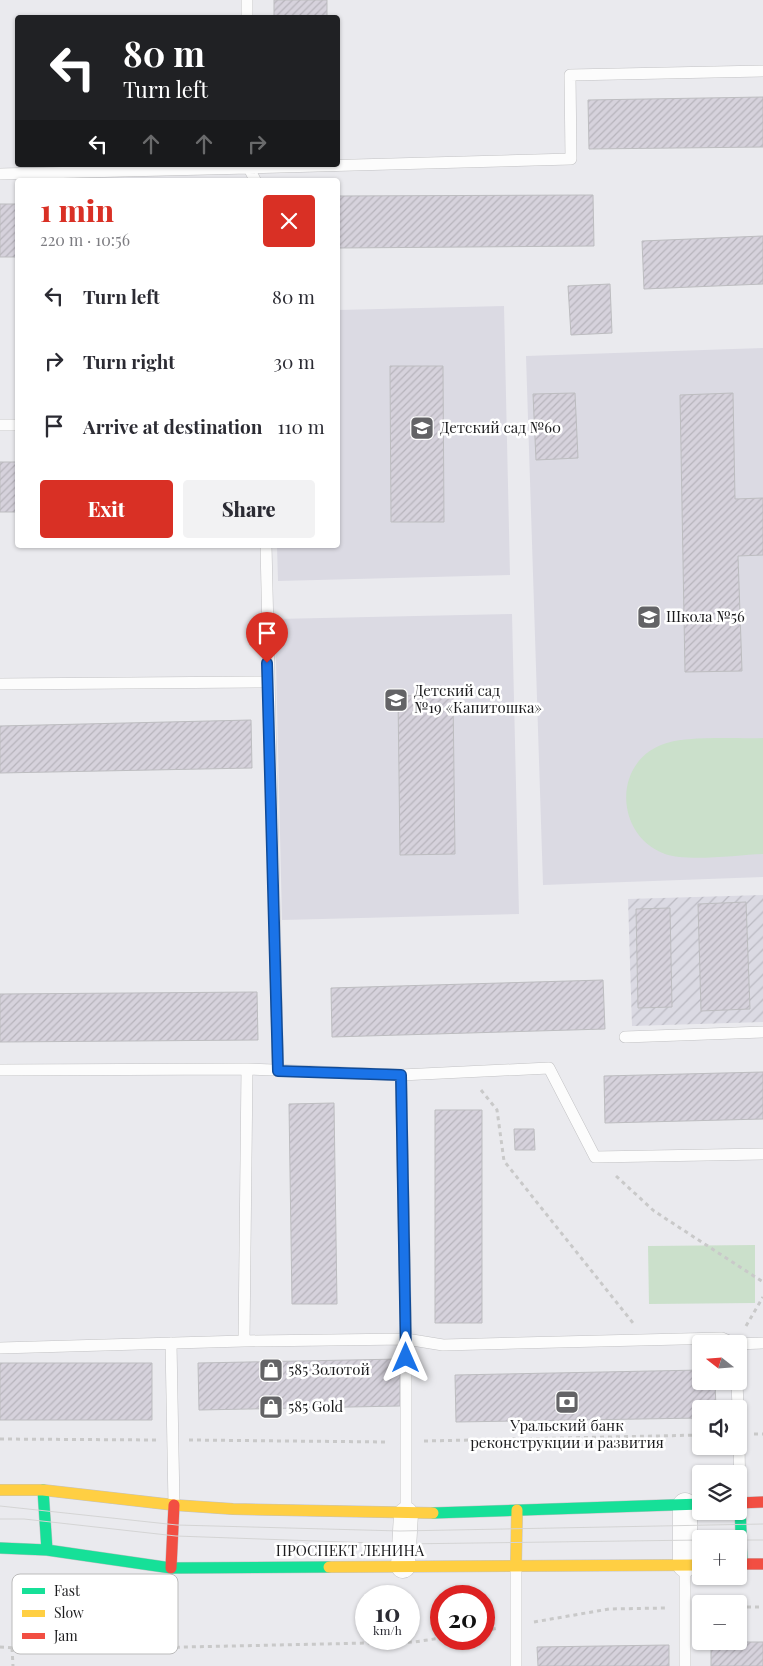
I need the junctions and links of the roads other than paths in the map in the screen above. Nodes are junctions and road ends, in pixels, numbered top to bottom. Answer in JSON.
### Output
{"nodes":[{"id":1,"x":247,"y":0,"type":"edge"},
{"id":2,"x":247,"y":15,"type":"edge"},
{"id":3,"x":763,"y":71,"type":"edge"},
{"id":4,"x":340,"y":164,"type":"edge"},
{"id":5,"x":218,"y":167,"type":"edge"},
{"id":6,"x":0,"y":174,"type":"edge"},
{"id":7,"x":15,"y":424,"type":"edge"},
{"id":8,"x":0,"y":425,"type":"edge"},
{"id":9,"x":266,"y":548,"type":"edge"},
{"id":10,"x":267,"y":682,"type":"junction"},
{"id":11,"x":0,"y":684,"type":"edge"},
{"id":12,"x":763,"y":1032,"type":"edge"},
{"id":13,"x":625,"y":1037,"type":"dead end"},
{"id":14,"x":247,"y":1069,"type":"junction"},
{"id":15,"x":0,"y":1070,"type":"edge"},
{"id":16,"x":278,"y":1071,"type":"junction"},
{"id":17,"x":401,"y":1075,"type":"junction"},
{"id":18,"x":763,"y":1154,"type":"edge"},
{"id":19,"x":406,"y":1339,"type":"junction"},
{"id":20,"x":692,"y":1339,"type":"edge"},
{"id":21,"x":244,"y":1340,"type":"junction"},
{"id":22,"x":171,"y":1343,"type":"junction"},
{"id":23,"x":763,"y":1343,"type":"edge"},
{"id":24,"x":748,"y":1344,"type":"edge"},
{"id":25,"x":0,"y":1348,"type":"edge"},
{"id":26,"x":0,"y":1490,"type":"edge"},
{"id":27,"x":43,"y":1490,"type":"junction"},
{"id":28,"x":763,"y":1502,"type":"edge"},
{"id":29,"x":747,"y":1503,"type":"edge"},
{"id":30,"x":174,"y":1505,"type":"junction"},
{"id":31,"x":692,"y":1505,"type":"edge"},
{"id":32,"x":517,"y":1510,"type":"junction"},
{"id":33,"x":406,"y":1514,"type":"junction"},
{"id":34,"x":0,"y":1548,"type":"edge"},
{"id":35,"x":47,"y":1550,"type":"junction"},
{"id":36,"x":747,"y":1564,"type":"edge"},
{"id":37,"x":763,"y":1564,"type":"edge"},
{"id":38,"x":692,"y":1565,"type":"edge"},
{"id":39,"x":403,"y":1566,"type":"junction"},
{"id":40,"x":516,"y":1566,"type":"junction"},
{"id":41,"x":171,"y":1568,"type":"junction"},
{"id":42,"x":692,"y":1571,"type":"edge"},
{"id":43,"x":516,"y":1666,"type":"edge"},
{"id":44,"x":685,"y":1666,"type":"edge"}],
"edges":[{"from":1,"to":2,"type":"lane"},
{"from":3,"to":4,"type":"lane"},
{"from":5,"to":6,"type":"lane"},
{"from":7,"to":8,"type":"lane"},
{"from":9,"to":10,"type":"lane"},
{"from":10,"to":11,"type":"lane"},
{"from":10,"to":16,"type":"lane"},
{"from":12,"to":13,"type":"lane"},
{"from":14,"to":15,"type":"lane"},
{"from":14,"to":16,"type":"lane"},
{"from":14,"to":21,"type":"lane"},
{"from":16,"to":17,"type":"lane"},
{"from":17,"to":18,"type":"lane"},
{"from":17,"to":19,"type":"lane"},
{"from":19,"to":20,"type":"lane"},
{"from":19,"to":21,"type":"lane"},
{"from":19,"to":33,"type":"lane"},
{"from":21,"to":22,"type":"lane"},
{"from":22,"to":25,"type":"lane"},
{"from":22,"to":30,"type":"lane"},
{"from":23,"to":24,"type":"lane"},
{"from":26,"to":27,"type":"main road"},
{"from":27,"to":30,"type":"main road"},
{"from":27,"to":35,"type":"main road"},
{"from":28,"to":29,"type":"main road"},
{"from":30,"to":33,"type":"main road"},
{"from":30,"to":41,"type":"main road"},
{"from":31,"to":32,"type":"main road"},
{"from":32,"to":33,"type":"main road"},
{"from":32,"to":40,"type":"main road"},
{"from":33,"to":39,"type":"street"},
{"from":34,"to":35,"type":"main road","name":"ПРОСПЕКТ ЛЕНИНА"},
{"from":35,"to":41,"type":"main road","name":"ПРОСПЕКТ ЛЕНИНА"},
{"from":36,"to":37,"type":"main road"},
{"from":38,"to":40,"type":"main road","name":"ПРОСПЕКТ ЛЕНИНА"},
{"from":39,"to":40,"type":"main road","name":"ПРОСПЕКТ ЛЕНИНА"},
{"from":39,"to":41,"type":"main road","name":"ПРОСПЕКТ ЛЕНИНА"},
{"from":40,"to":43,"type":"lane"},
{"from":42,"to":44,"type":"lane"}]}
